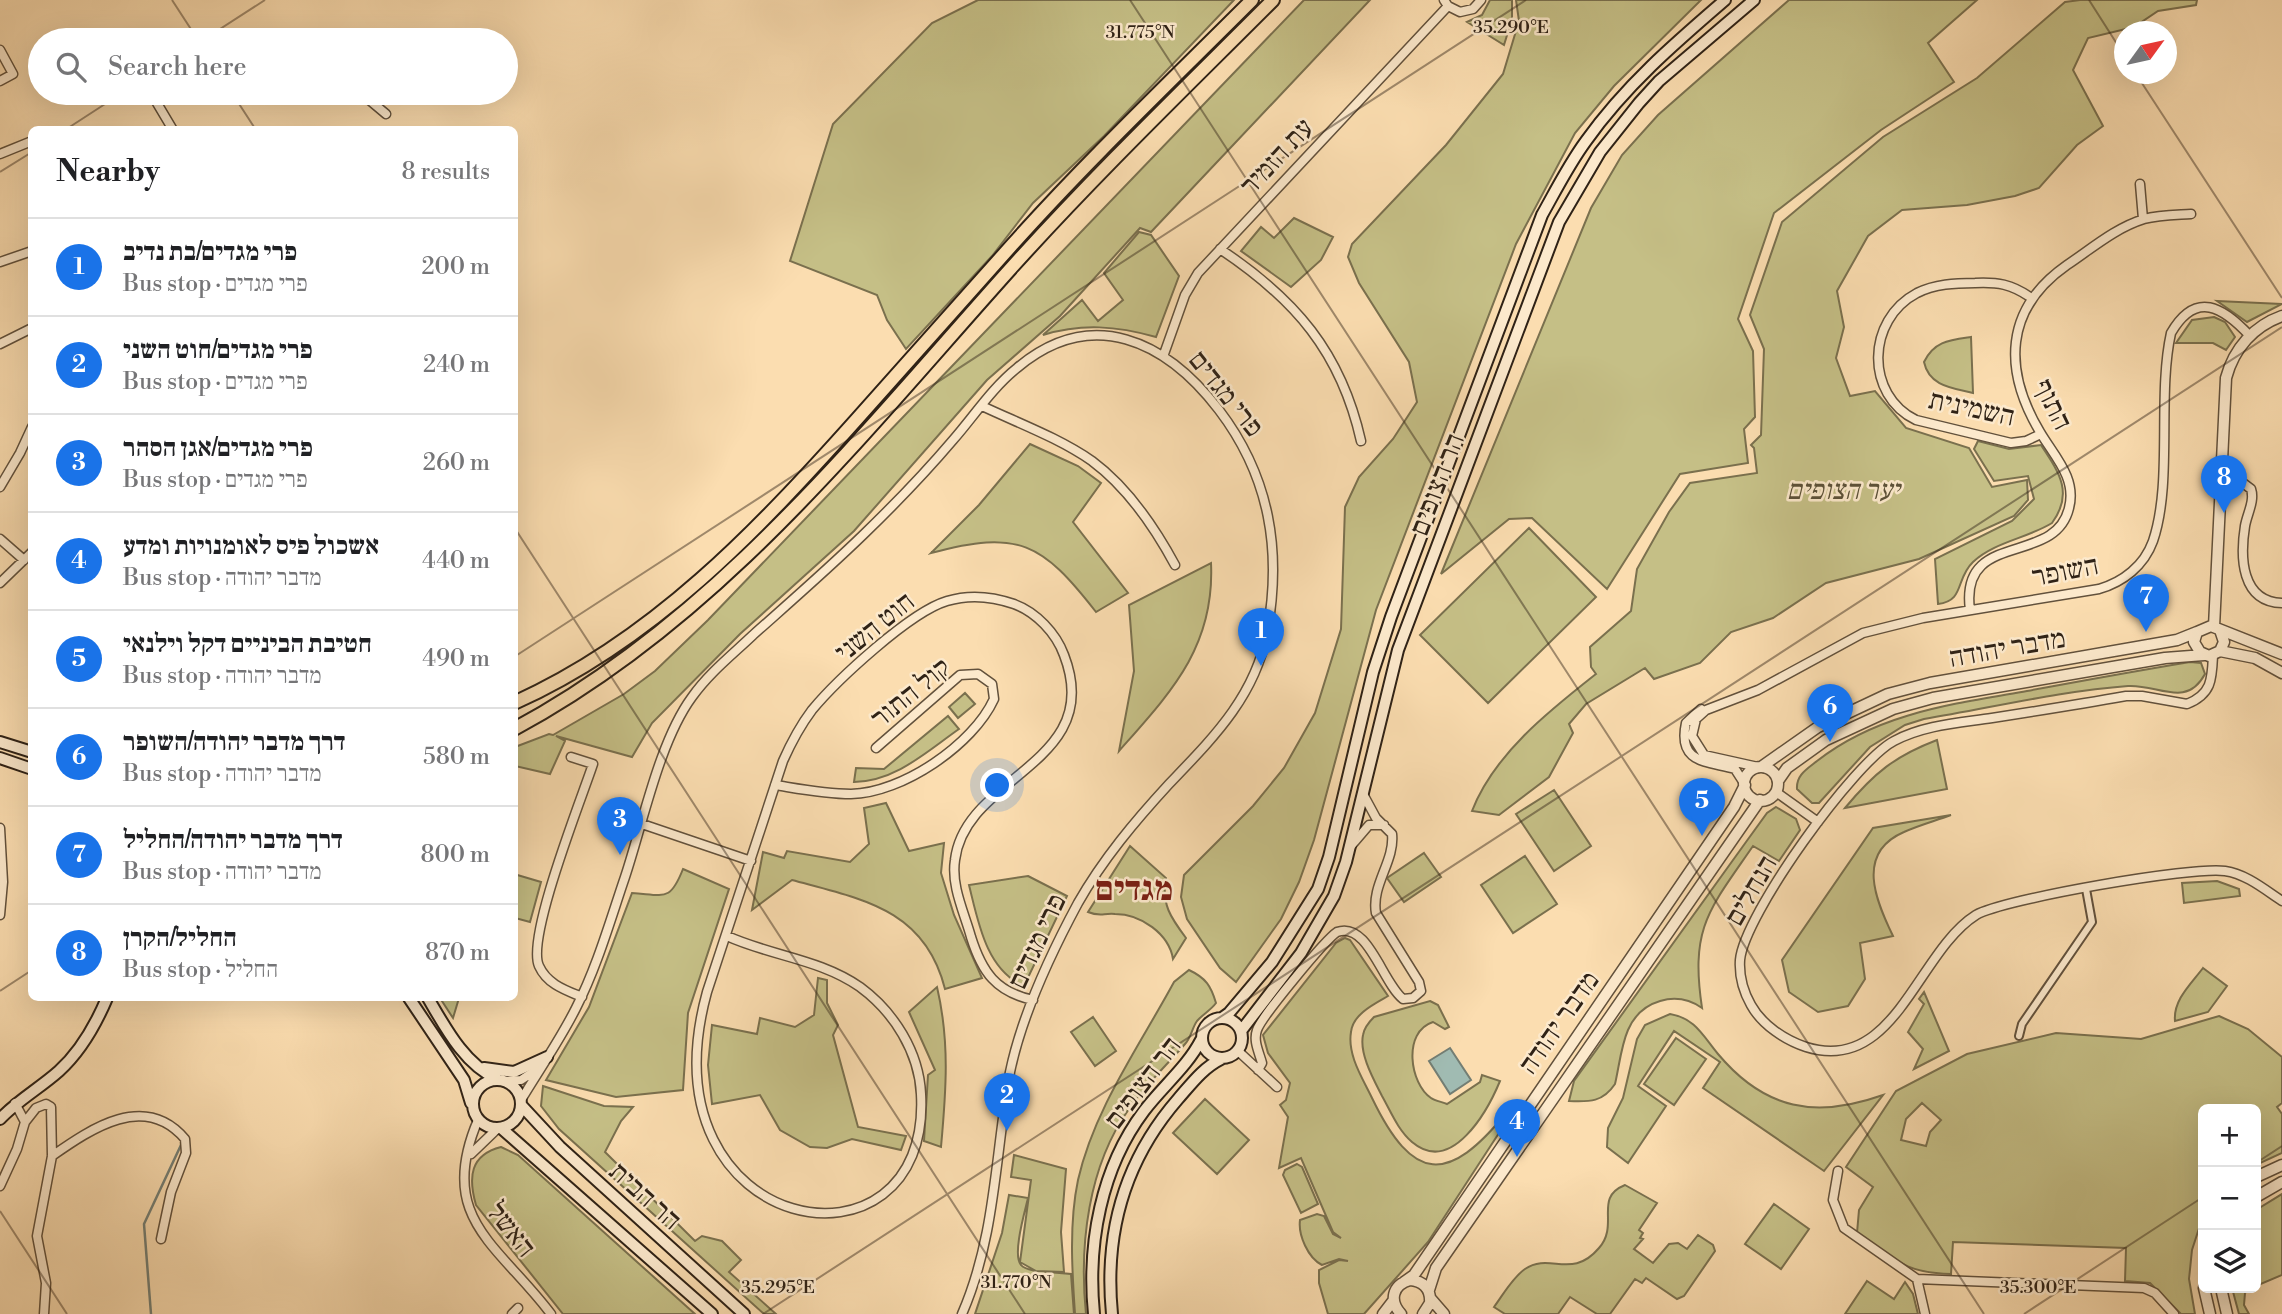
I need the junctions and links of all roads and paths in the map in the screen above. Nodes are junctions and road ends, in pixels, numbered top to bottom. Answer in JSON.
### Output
{"nodes":[{"id":1,"x":1252,"y":0,"type":"edge"},
{"id":2,"x":1273,"y":0,"type":"edge"},
{"id":3,"x":1481,"y":0,"type":"edge"},
{"id":4,"x":1725,"y":0,"type":"edge"},
{"id":5,"x":1754,"y":0,"type":"edge"},
{"id":6,"x":1446,"y":3,"type":"edge"},
{"id":7,"x":0,"y":50,"type":"edge"},
{"id":8,"x":0,"y":81,"type":"edge"},
{"id":9,"x":158,"y":105,"type":"edge"},
{"id":10,"x":375,"y":105,"type":"edge"},
{"id":11,"x":386,"y":114,"type":"dead end"},
{"id":12,"x":171,"y":126,"type":"edge"},
{"id":13,"x":28,"y":143,"type":"edge"},
{"id":14,"x":0,"y":154,"type":"edge"},
{"id":15,"x":2140,"y":184,"type":"dead end"},
{"id":16,"x":2191,"y":214,"type":"dead end"},
{"id":17,"x":2143,"y":219,"type":"junction"},
{"id":18,"x":1220,"y":249,"type":"junction"},
{"id":19,"x":28,"y":252,"type":"edge"},
{"id":20,"x":0,"y":262,"type":"edge"},
{"id":21,"x":2030,"y":298,"type":"junction"},
{"id":22,"x":2282,"y":316,"type":"edge"},
{"id":23,"x":28,"y":330,"type":"edge"},
{"id":24,"x":2250,"y":336,"type":"junction"},
{"id":25,"x":0,"y":344,"type":"edge"},
{"id":26,"x":1164,"y":354,"type":"junction"},
{"id":27,"x":982,"y":406,"type":"junction"},
{"id":28,"x":28,"y":434,"type":"edge"},
{"id":29,"x":2041,"y":434,"type":"junction"},
{"id":30,"x":1361,"y":441,"type":"dead end"},
{"id":31,"x":1,"y":481,"type":"edge"},
{"id":32,"x":2220,"y":481,"type":"junction"},
{"id":33,"x":0,"y":538,"type":"edge"},
{"id":34,"x":28,"y":556,"type":"edge"},
{"id":35,"x":24,"y":560,"type":"junction"},
{"id":36,"x":1175,"y":565,"type":"dead end"},
{"id":37,"x":0,"y":583,"type":"edge"},
{"id":38,"x":2282,"y":603,"type":"edge"},
{"id":39,"x":1970,"y":610,"type":"junction"},
{"id":40,"x":2217,"y":628,"type":"junction"},
{"id":41,"x":2197,"y":632,"type":"junction"},
{"id":42,"x":2282,"y":653,"type":"edge"},
{"id":43,"x":2212,"y":654,"type":"junction"},
{"id":44,"x":2282,"y":673,"type":"edge"},
{"id":45,"x":518,"y":701,"type":"edge"},
{"id":46,"x":1718,"y":705,"type":"junction"},
{"id":47,"x":518,"y":727,"type":"edge"},
{"id":48,"x":0,"y":742,"type":"edge"},
{"id":49,"x":876,"y":748,"type":"dead end"},
{"id":50,"x":28,"y":751,"type":"edge"},
{"id":51,"x":571,"y":757,"type":"dead end"},
{"id":52,"x":0,"y":758,"type":"edge"},
{"id":53,"x":1760,"y":767,"type":"junction"},
{"id":54,"x":28,"y":768,"type":"edge"},
{"id":55,"x":1778,"y":781,"type":"junction"},
{"id":56,"x":1745,"y":784,"type":"junction"},
{"id":57,"x":775,"y":785,"type":"junction"},
{"id":58,"x":1776,"y":792,"type":"junction"},
{"id":59,"x":1363,"y":794,"type":"junction"},
{"id":60,"x":1760,"y":800,"type":"junction"},
{"id":61,"x":1818,"y":822,"type":"junction"},
{"id":62,"x":642,"y":824,"type":"junction"},
{"id":63,"x":1384,"y":825,"type":"junction"},
{"id":64,"x":0,"y":828,"type":"edge"},
{"id":65,"x":1350,"y":849,"type":"junction"},
{"id":66,"x":750,"y":863,"type":"junction"},
{"id":67,"x":2086,"y":889,"type":"junction"},
{"id":68,"x":2282,"y":901,"type":"edge"},
{"id":69,"x":0,"y":915,"type":"edge"},
{"id":70,"x":727,"y":936,"type":"junction"},
{"id":71,"x":582,"y":997,"type":"junction"},
{"id":72,"x":1033,"y":1000,"type":"junction"},
{"id":73,"x":106,"y":1001,"type":"edge"},
{"id":74,"x":411,"y":1001,"type":"edge"},
{"id":75,"x":430,"y":1001,"type":"edge"},
{"id":76,"x":1222,"y":1017,"type":"junction"},
{"id":77,"x":1241,"y":1031,"type":"junction"},
{"id":78,"x":2019,"y":1036,"type":"dead end"},
{"id":79,"x":1201,"y":1040,"type":"junction"},
{"id":80,"x":1238,"y":1051,"type":"junction"},
{"id":81,"x":1221,"y":1059,"type":"junction"},
{"id":82,"x":470,"y":1060,"type":"junction"},
{"id":83,"x":544,"y":1061,"type":"junction"},
{"id":84,"x":1258,"y":1070,"type":"junction"},
{"id":85,"x":501,"y":1080,"type":"junction"},
{"id":86,"x":1277,"y":1087,"type":"dead end"},
{"id":87,"x":15,"y":1103,"type":"junction"},
{"id":88,"x":521,"y":1103,"type":"junction"},
{"id":89,"x":475,"y":1115,"type":"junction"},
{"id":90,"x":0,"y":1119,"type":"edge"},
{"id":91,"x":25,"y":1122,"type":"junction"},
{"id":92,"x":499,"y":1128,"type":"junction"},
{"id":93,"x":52,"y":1156,"type":"junction"},
{"id":94,"x":467,"y":1163,"type":"junction"},
{"id":95,"x":2282,"y":1165,"type":"edge"},
{"id":96,"x":1838,"y":1171,"type":"dead end"},
{"id":97,"x":2261,"y":1175,"type":"edge"},
{"id":98,"x":2282,"y":1182,"type":"edge"},
{"id":99,"x":0,"y":1186,"type":"edge"},
{"id":100,"x":2261,"y":1194,"type":"edge"},
{"id":101,"x":161,"y":1239,"type":"dead end"},
{"id":102,"x":1917,"y":1279,"type":"junction"},
{"id":103,"x":1404,"y":1282,"type":"junction"},
{"id":104,"x":2205,"y":1293,"type":"edge"},
{"id":105,"x":2222,"y":1293,"type":"edge"},
{"id":106,"x":1430,"y":1294,"type":"junction"},
{"id":107,"x":1393,"y":1301,"type":"junction"},
{"id":108,"x":44,"y":1314,"type":"edge"},
{"id":109,"x":551,"y":1314,"type":"edge"},
{"id":110,"x":712,"y":1314,"type":"edge"},
{"id":111,"x":744,"y":1314,"type":"edge"},
{"id":112,"x":962,"y":1314,"type":"edge"},
{"id":113,"x":1094,"y":1314,"type":"edge"},
{"id":114,"x":1112,"y":1314,"type":"edge"},
{"id":115,"x":1383,"y":1314,"type":"edge"},
{"id":116,"x":1401,"y":1314,"type":"edge"},
{"id":117,"x":1423,"y":1314,"type":"edge"},
{"id":118,"x":1444,"y":1314,"type":"edge"},
{"id":119,"x":1925,"y":1314,"type":"edge"},
{"id":120,"x":2174,"y":1314,"type":"edge"},
{"id":121,"x":2210,"y":1314,"type":"edge"},
{"id":122,"x":2227,"y":1314,"type":"edge"}],
"edges":[{"from":1,"to":45,"type":"main road"},
{"from":2,"to":47,"type":"main road"},
{"from":3,"to":6,"type":"street"},
{"from":4,"to":76,"type":"main road","name":"הר הצופים"},
{"from":5,"to":59,"type":"main road","name":"הר הצופים"},
{"from":6,"to":18,"type":"street","name":"עת הזמיר"},
{"from":7,"to":8,"type":"street"},
{"from":9,"to":12,"type":"street"},
{"from":10,"to":11,"type":"street"},
{"from":13,"to":14,"type":"street"},
{"from":15,"to":17,"type":"street"},
{"from":16,"to":17,"type":"street","name":"התוף"},
{"from":17,"to":21,"type":"street","name":"התוף"},
{"from":18,"to":26,"type":"street","name":"עת הזמיר"},
{"from":18,"to":30,"type":"street"},
{"from":19,"to":20,"type":"street"},
{"from":21,"to":29,"type":"street","name":"התוף"},
{"from":21,"to":29,"type":"street","name":"השמינית"},
{"from":22,"to":24,"type":"street"},
{"from":23,"to":25,"type":"street"},
{"from":24,"to":32,"type":"street"},
{"from":24,"to":39,"type":"street","name":"השופר"},
{"from":26,"to":27,"type":"street","name":"פרי מגדים"},
{"from":26,"to":72,"type":"street","name":"פרי מגדים"},
{"from":27,"to":36,"type":"street"},
{"from":27,"to":62,"type":"street","name":"פרי מגדים"},
{"from":28,"to":31,"type":"street"},
{"from":29,"to":39,"type":"street","name":"התוף"},
{"from":32,"to":38,"type":"street"},
{"from":32,"to":40,"type":"street"},
{"from":33,"to":35,"type":"street"},
{"from":34,"to":35,"type":"street"},
{"from":35,"to":37,"type":"street"},
{"from":39,"to":46,"type":"street","name":"השופר"},
{"from":40,"to":41,"type":"street"},
{"from":40,"to":42,"type":"street"},
{"from":40,"to":43,"type":"street"},
{"from":41,"to":43,"type":"street"},
{"from":41,"to":53,"type":"street","name":"מדבר יהודה"},
{"from":43,"to":44,"type":"street","name":"מדבר יהודה"},
{"from":43,"to":55,"type":"street","name":"מדבר יהודה"},
{"from":43,"to":61,"type":"street","name":"הנחלים"},
{"from":46,"to":53,"type":"street","name":"השופר"},
{"from":46,"to":56,"type":"street","name":"השופר"},
{"from":48,"to":50,"type":"main road"},
{"from":49,"to":57,"type":"street","name":"קול התור"},
{"from":51,"to":71,"type":"street"},
{"from":52,"to":54,"type":"main road"},
{"from":53,"to":55,"type":"street"},
{"from":53,"to":56,"type":"street"},
{"from":55,"to":58,"type":"street"},
{"from":56,"to":60,"type":"street"},
{"from":56,"to":103,"type":"street","name":"מדבר יהודה"},
{"from":57,"to":66,"type":"street","name":"חוט השני"},
{"from":57,"to":72,"type":"street","name":"חוט השני"},
{"from":58,"to":60,"type":"street"},
{"from":58,"to":61,"type":"street"},
{"from":59,"to":63,"type":"street"},
{"from":59,"to":65,"type":"main road","name":"הר הצופים"},
{"from":60,"to":106,"type":"street","name":"מדבר יהודה"},
{"from":61,"to":67,"type":"street","name":"הנחלים"},
{"from":62,"to":66,"type":"street"},
{"from":62,"to":71,"type":"street","name":"פרי מגדים"},
{"from":63,"to":65,"type":"street"},
{"from":63,"to":84,"type":"street"},
{"from":64,"to":69,"type":"street"},
{"from":65,"to":77,"type":"main road","name":"הר הצופים"},
{"from":66,"to":70,"type":"street","name":"חוט השני"},
{"from":67,"to":68,"type":"street","name":"הנחלים"},
{"from":67,"to":78,"type":"street"},
{"from":70,"to":70,"type":"street","name":"חוט השני"},
{"from":71,"to":83,"type":"street","name":"פרי מגדים"},
{"from":72,"to":112,"type":"street","name":"פרי מגדים"},
{"from":73,"to":87,"type":"main road"},
{"from":74,"to":89,"type":"main road"},
{"from":75,"to":82,"type":"main road"},
{"from":76,"to":77,"type":"main road"},
{"from":76,"to":79,"type":"main road"},
{"from":77,"to":80,"type":"main road"},
{"from":79,"to":81,"type":"main road"},
{"from":79,"to":113,"type":"main road","name":"הר הצופים"},
{"from":80,"to":81,"type":"main road"},
{"from":80,"to":84,"type":"street"},
{"from":81,"to":114,"type":"main road","name":"הר הצופים"},
{"from":82,"to":83,"type":"main road"},
{"from":82,"to":85,"type":"main road"},
{"from":83,"to":85,"type":"street"},
{"from":83,"to":88,"type":"street","name":"פרי מגדים"},
{"from":84,"to":86,"type":"street"},
{"from":85,"to":88,"type":"main road"},
{"from":85,"to":89,"type":"main road"},
{"from":87,"to":90,"type":"main road"},
{"from":87,"to":91,"type":"street"},
{"from":88,"to":92,"type":"main road"},
{"from":88,"to":111,"type":"main road","name":"הר הבית"},
{"from":89,"to":92,"type":"main road"},
{"from":89,"to":94,"type":"street","name":"האשל"},
{"from":91,"to":93,"type":"street"},
{"from":91,"to":99,"type":"street"},
{"from":92,"to":94,"type":"street"},
{"from":92,"to":110,"type":"main road","name":"הר הבית"},
{"from":93,"to":101,"type":"street"},
{"from":93,"to":108,"type":"street"},
{"from":94,"to":109,"type":"street","name":"האשל"},
{"from":95,"to":97,"type":"street"},
{"from":96,"to":102,"type":"street"},
{"from":98,"to":100,"type":"street"},
{"from":102,"to":119,"type":"street"},
{"from":102,"to":120,"type":"street"},
{"from":103,"to":106,"type":"street"},
{"from":103,"to":107,"type":"street","name":"מדבר יהודה"},
{"from":104,"to":121,"type":"street"},
{"from":105,"to":122,"type":"street"},
{"from":106,"to":117,"type":"street","name":"מדבר יהודה"},
{"from":106,"to":118,"type":"street"},
{"from":107,"to":115,"type":"street"},
{"from":107,"to":116,"type":"street"}]}
